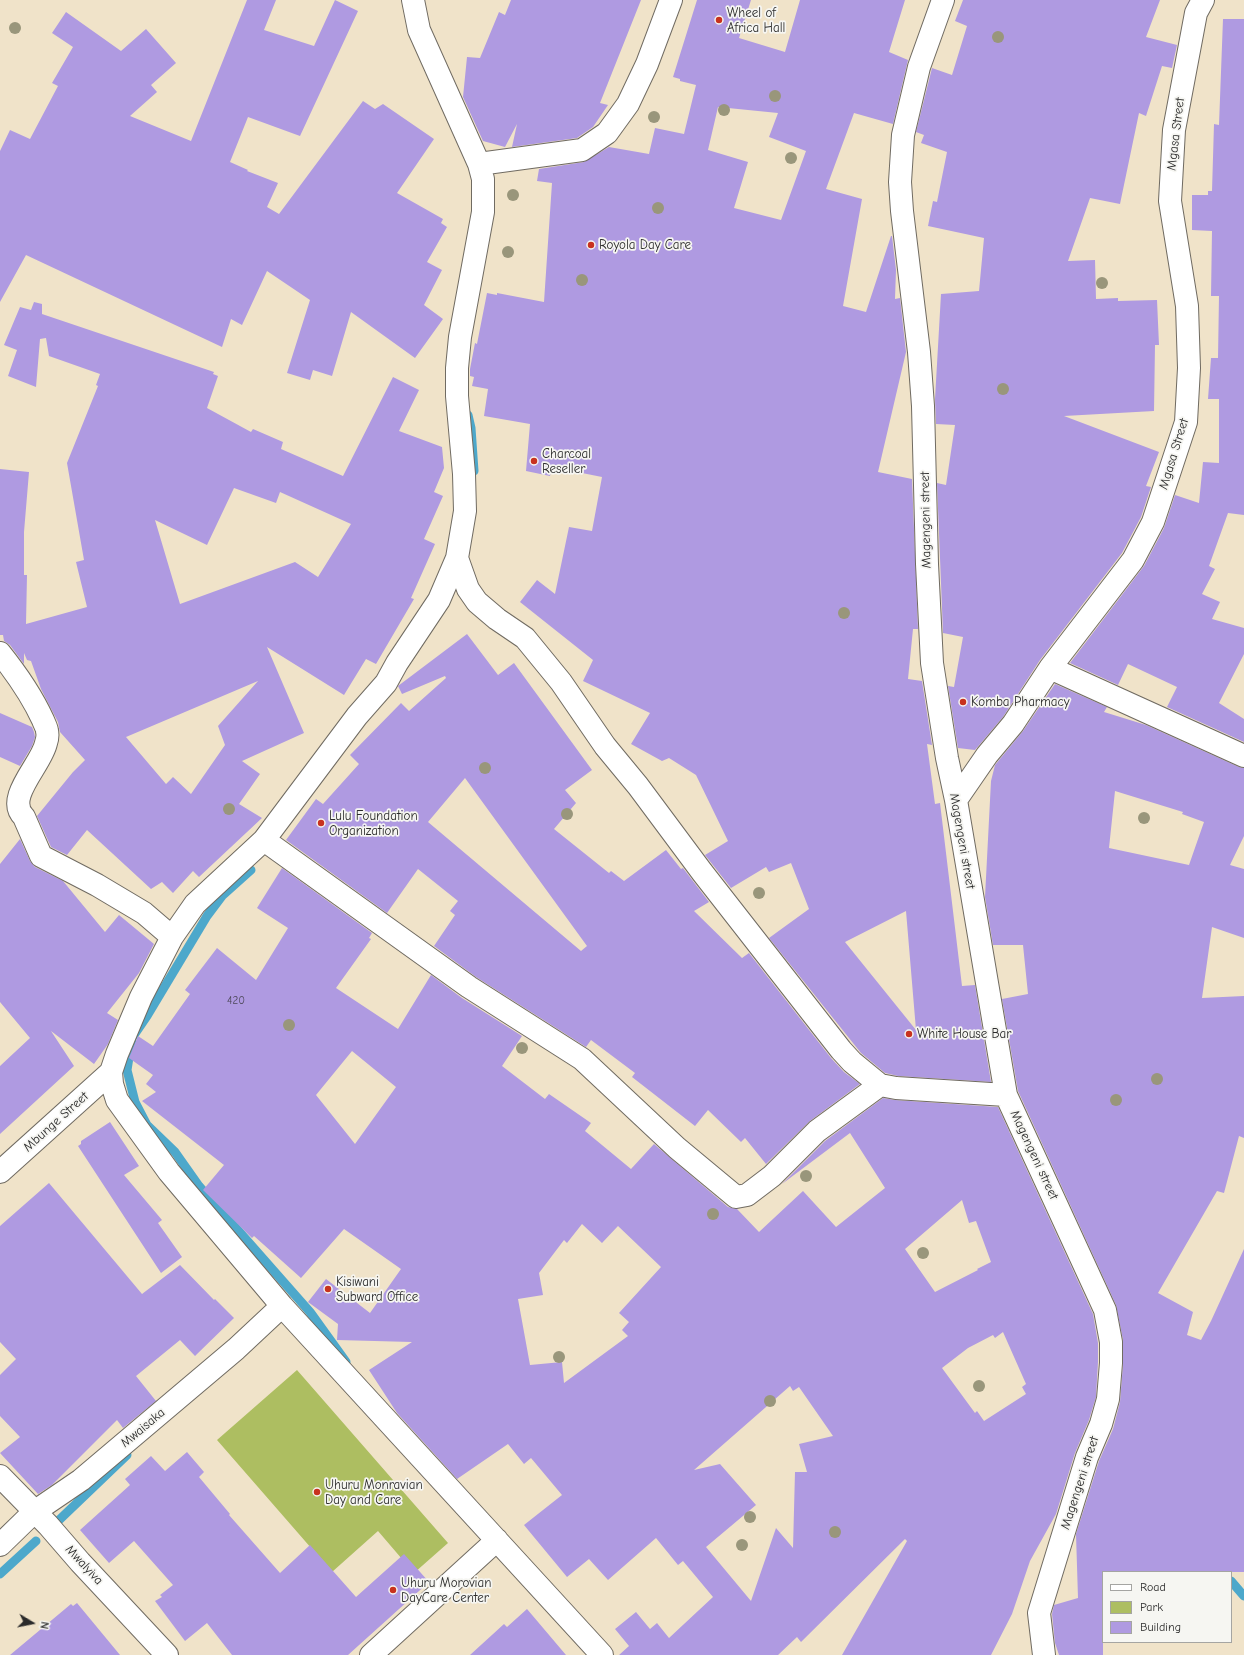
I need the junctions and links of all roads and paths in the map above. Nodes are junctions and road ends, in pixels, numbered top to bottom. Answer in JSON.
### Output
{"nodes":[{"id":1,"x":413,"y":0,"type":"edge"},
{"id":2,"x":671,"y":0,"type":"edge"},
{"id":3,"x":944,"y":0,"type":"edge"},
{"id":4,"x":1203,"y":0,"type":"edge"},
{"id":5,"x":479,"y":164,"type":"junction"},
{"id":6,"x":457,"y":558,"type":"junction"},
{"id":7,"x":0,"y":653,"type":"edge"},
{"id":8,"x":1050,"y":668,"type":"junction"},
{"id":9,"x":1244,"y":756,"type":"edge"},
{"id":10,"x":956,"y":800,"type":"junction"},
{"id":11,"x":264,"y":840,"type":"junction"},
{"id":12,"x":172,"y":937,"type":"junction"},
{"id":13,"x":111,"y":1072,"type":"junction"},
{"id":14,"x":880,"y":1085,"type":"junction"},
{"id":15,"x":1006,"y":1095,"type":"junction"},
{"id":16,"x":0,"y":1172,"type":"edge"},
{"id":17,"x":282,"y":1306,"type":"junction"},
{"id":18,"x":0,"y":1476,"type":"edge"},
{"id":19,"x":34,"y":1512,"type":"junction"},
{"id":20,"x":498,"y":1540,"type":"junction"},
{"id":21,"x":0,"y":1545,"type":"edge"},
{"id":22,"x":167,"y":1655,"type":"edge"},
{"id":23,"x":371,"y":1655,"type":"edge"},
{"id":24,"x":602,"y":1655,"type":"edge"},
{"id":25,"x":1044,"y":1655,"type":"edge"}],
"edges":[{"from":1,"to":5,"type":"street"},
{"from":2,"to":5,"type":"street"},
{"from":3,"to":10,"type":"street","name":"Magengeni street"},
{"from":4,"to":8,"type":"street","name":"Mgasa Street"},
{"from":5,"to":6,"type":"street"},
{"from":6,"to":11,"type":"street"},
{"from":6,"to":14,"type":"street"},
{"from":7,"to":12,"type":"street"},
{"from":8,"to":9,"type":"street"},
{"from":8,"to":10,"type":"street","name":"Mgasa Street"},
{"from":10,"to":15,"type":"street","name":"Magengeni street"},
{"from":11,"to":12,"type":"street"},
{"from":11,"to":14,"type":"street"},
{"from":12,"to":13,"type":"street"},
{"from":13,"to":16,"type":"street","name":"Mbunge Street"},
{"from":13,"to":17,"type":"street"},
{"from":14,"to":15,"type":"street"},
{"from":15,"to":25,"type":"street","name":"Magengeni street"},
{"from":17,"to":19,"type":"street","name":"Mwaisaka"},
{"from":17,"to":20,"type":"street"},
{"from":18,"to":19,"type":"street","name":"Mwalyiva"},
{"from":19,"to":21,"type":"street","name":"Mwaisaka"},
{"from":19,"to":22,"type":"street","name":"Mwalyiva"},
{"from":20,"to":23,"type":"street"},
{"from":20,"to":24,"type":"street"}]}
